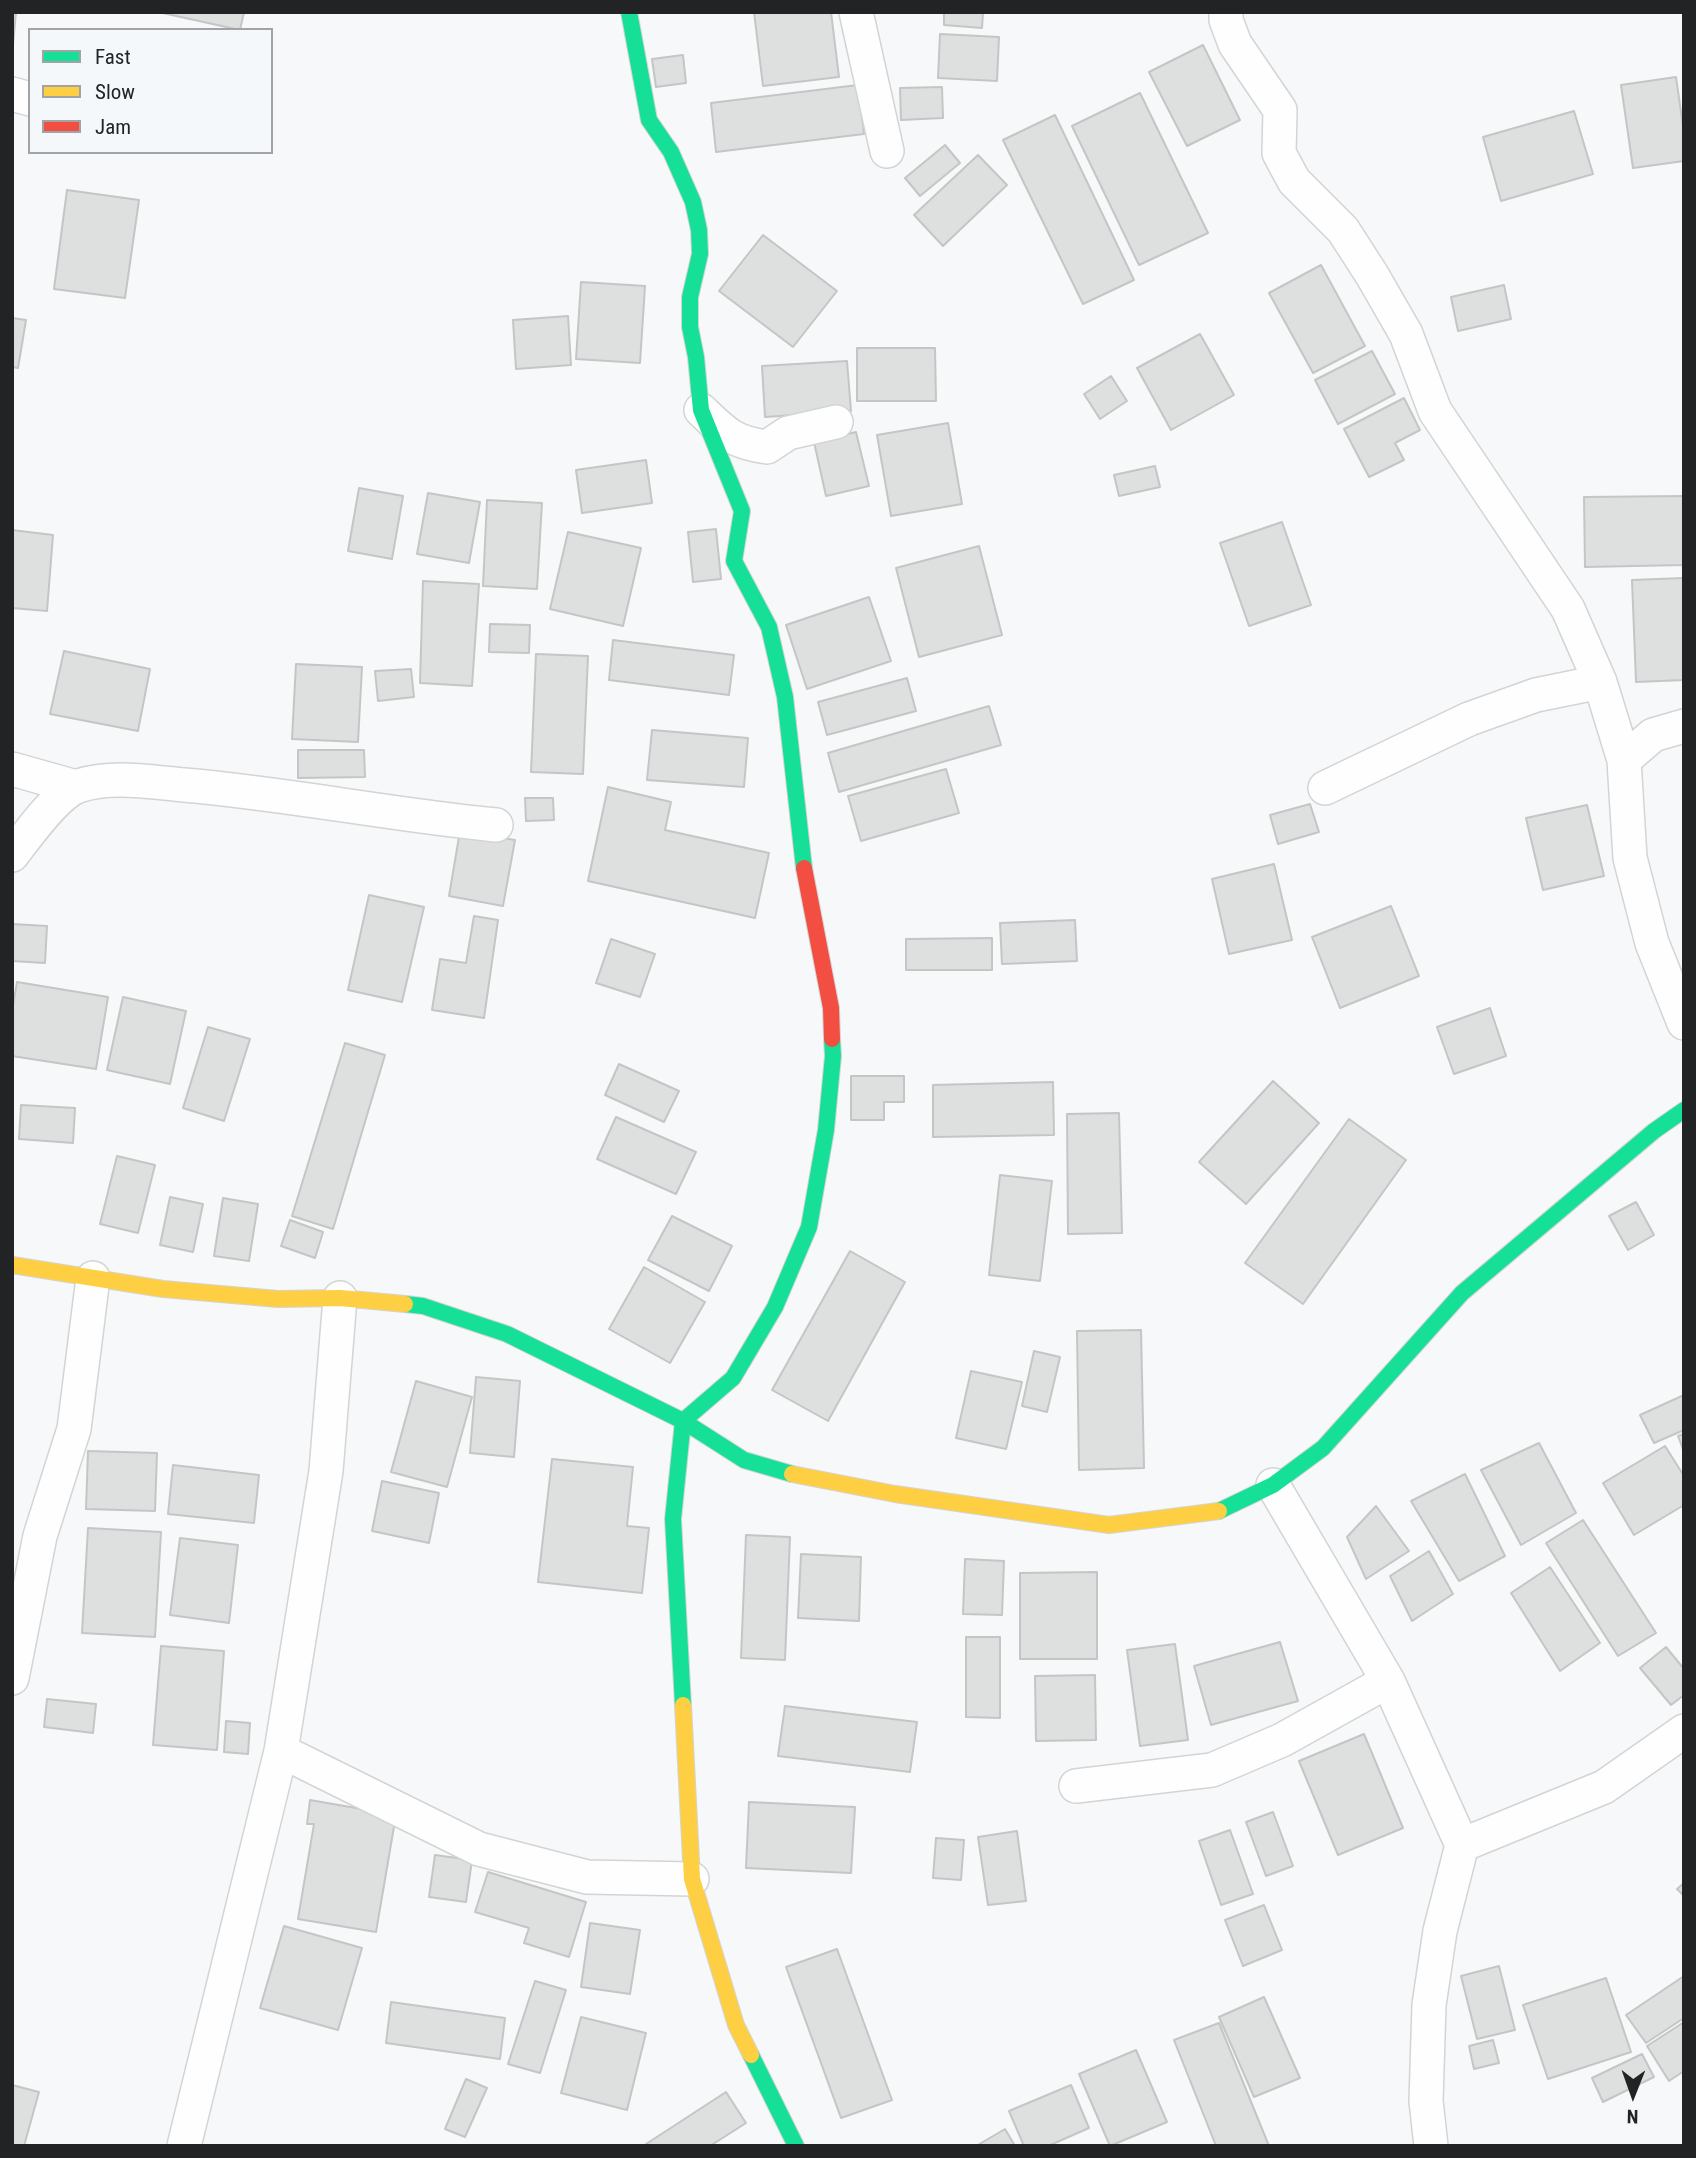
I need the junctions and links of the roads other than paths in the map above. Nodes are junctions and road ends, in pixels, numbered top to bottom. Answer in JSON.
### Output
{"nodes":[{"id":1,"x":629,"y":12,"type":"edge"},
{"id":2,"x":856,"y":12,"type":"edge"},
{"id":3,"x":1226,"y":12,"type":"edge"},
{"id":4,"x":887,"y":151,"type":"dead end"},
{"id":5,"x":701,"y":410,"type":"junction"},
{"id":6,"x":836,"y":422,"type":"dead end"},
{"id":7,"x":1600,"y":682,"type":"junction"},
{"id":8,"x":1684,"y":726,"type":"edge"},
{"id":9,"x":1624,"y":760,"type":"junction"},
{"id":10,"x":12,"y":769,"type":"edge"},
{"id":11,"x":76,"y":787,"type":"junction"},
{"id":12,"x":1325,"y":788,"type":"dead end"},
{"id":13,"x":496,"y":825,"type":"dead end"},
{"id":14,"x":12,"y":855,"type":"edge"},
{"id":15,"x":1684,"y":1023,"type":"edge"},
{"id":16,"x":1684,"y":1110,"type":"edge"},
{"id":17,"x":12,"y":1265,"type":"edge"},
{"id":18,"x":93,"y":1278,"type":"junction"},
{"id":19,"x":340,"y":1298,"type":"junction"},
{"id":20,"x":682,"y":1421,"type":"junction"},
{"id":21,"x":1273,"y":1485,"type":"junction"},
{"id":22,"x":12,"y":1678,"type":"edge"},
{"id":23,"x":1388,"y":1681,"type":"junction"},
{"id":24,"x":1684,"y":1731,"type":"edge"},
{"id":25,"x":281,"y":1751,"type":"junction"},
{"id":26,"x":1076,"y":1786,"type":"dead end"},
{"id":27,"x":1462,"y":1845,"type":"junction"},
{"id":28,"x":692,"y":1879,"type":"junction"},
{"id":29,"x":184,"y":2146,"type":"edge"},
{"id":30,"x":796,"y":2146,"type":"edge"},
{"id":31,"x":1431,"y":2146,"type":"edge"}],
"edges":[{"from":1,"to":5,"type":"street"},
{"from":2,"to":4,"type":"street"},
{"from":3,"to":7,"type":"street"},
{"from":5,"to":6,"type":"street"},
{"from":5,"to":20,"type":"street"},
{"from":7,"to":9,"type":"street"},
{"from":7,"to":12,"type":"street"},
{"from":8,"to":9,"type":"street"},
{"from":9,"to":15,"type":"street"},
{"from":10,"to":11,"type":"street"},
{"from":11,"to":13,"type":"street"},
{"from":11,"to":14,"type":"street"},
{"from":16,"to":21,"type":"street"},
{"from":17,"to":18,"type":"street"},
{"from":18,"to":19,"type":"street"},
{"from":18,"to":22,"type":"street"},
{"from":19,"to":20,"type":"street"},
{"from":19,"to":25,"type":"street"},
{"from":20,"to":21,"type":"street"},
{"from":20,"to":28,"type":"street"},
{"from":21,"to":23,"type":"street"},
{"from":23,"to":26,"type":"street"},
{"from":23,"to":27,"type":"street"},
{"from":24,"to":27,"type":"street"},
{"from":25,"to":28,"type":"street"},
{"from":25,"to":29,"type":"street"},
{"from":27,"to":31,"type":"street"},
{"from":28,"to":30,"type":"street"}]}
